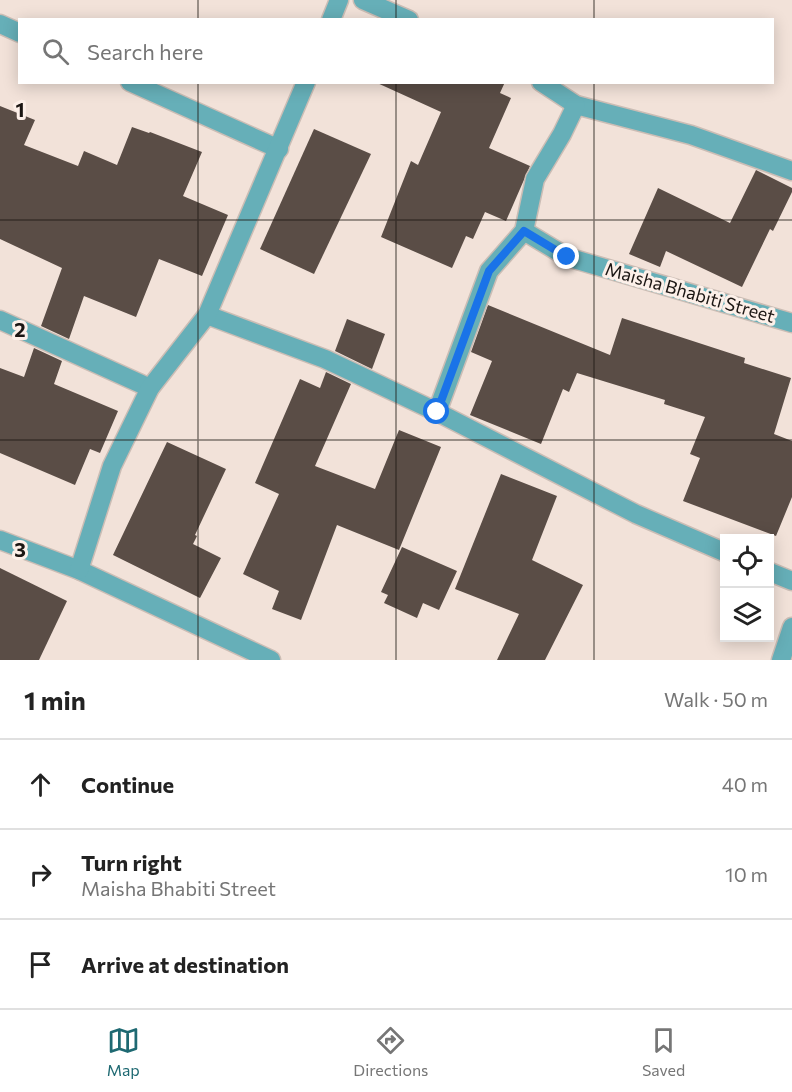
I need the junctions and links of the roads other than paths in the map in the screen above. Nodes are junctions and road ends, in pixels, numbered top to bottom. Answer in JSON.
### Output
{"nodes":[{"id":1,"x":339,"y":0,"type":"edge"},
{"id":2,"x":363,"y":0,"type":"edge"},
{"id":3,"x":332,"y":18,"type":"edge"},
{"id":4,"x":404,"y":18,"type":"edge"},
{"id":5,"x":0,"y":24,"type":"edge"},
{"id":6,"x":18,"y":32,"type":"edge"},
{"id":7,"x":134,"y":84,"type":"edge"},
{"id":8,"x":305,"y":84,"type":"edge"},
{"id":9,"x":544,"y":84,"type":"edge"},
{"id":10,"x":576,"y":105,"type":"junction"},
{"id":11,"x":279,"y":149,"type":"junction"},
{"id":12,"x":792,"y":171,"type":"edge"},
{"id":13,"x":524,"y":231,"type":"junction"},
{"id":14,"x":207,"y":315,"type":"junction"},
{"id":15,"x":0,"y":320,"type":"edge"},
{"id":16,"x":792,"y":323,"type":"edge"},
{"id":17,"x":150,"y":388,"type":"junction"},
{"id":18,"x":437,"y":412,"type":"junction"},
{"id":19,"x":0,"y":540,"type":"edge"},
{"id":20,"x":720,"y":550,"type":"edge"},
{"id":21,"x":79,"y":570,"type":"junction"},
{"id":22,"x":774,"y":574,"type":"edge"},
{"id":23,"x":792,"y":581,"type":"edge"},
{"id":24,"x":792,"y":627,"type":"edge"},
{"id":25,"x":271,"y":660,"type":"edge"},
{"id":26,"x":781,"y":660,"type":"edge"}],
"edges":[{"from":1,"to":3,"type":"street"},
{"from":2,"to":4,"type":"street"},
{"from":5,"to":6,"type":"street"},
{"from":7,"to":11,"type":"street"},
{"from":8,"to":11,"type":"street"},
{"from":9,"to":10,"type":"street"},
{"from":10,"to":12,"type":"street"},
{"from":10,"to":13,"type":"street"},
{"from":11,"to":14,"type":"street"},
{"from":13,"to":16,"type":"street","name":"Maisha Bhabiti Street"},
{"from":13,"to":18,"type":"street"},
{"from":14,"to":17,"type":"street"},
{"from":14,"to":18,"type":"street"},
{"from":15,"to":17,"type":"street"},
{"from":17,"to":21,"type":"street"},
{"from":18,"to":20,"type":"street"},
{"from":19,"to":21,"type":"street"},
{"from":21,"to":25,"type":"street"},
{"from":22,"to":23,"type":"street"},
{"from":24,"to":26,"type":"street"}]}
